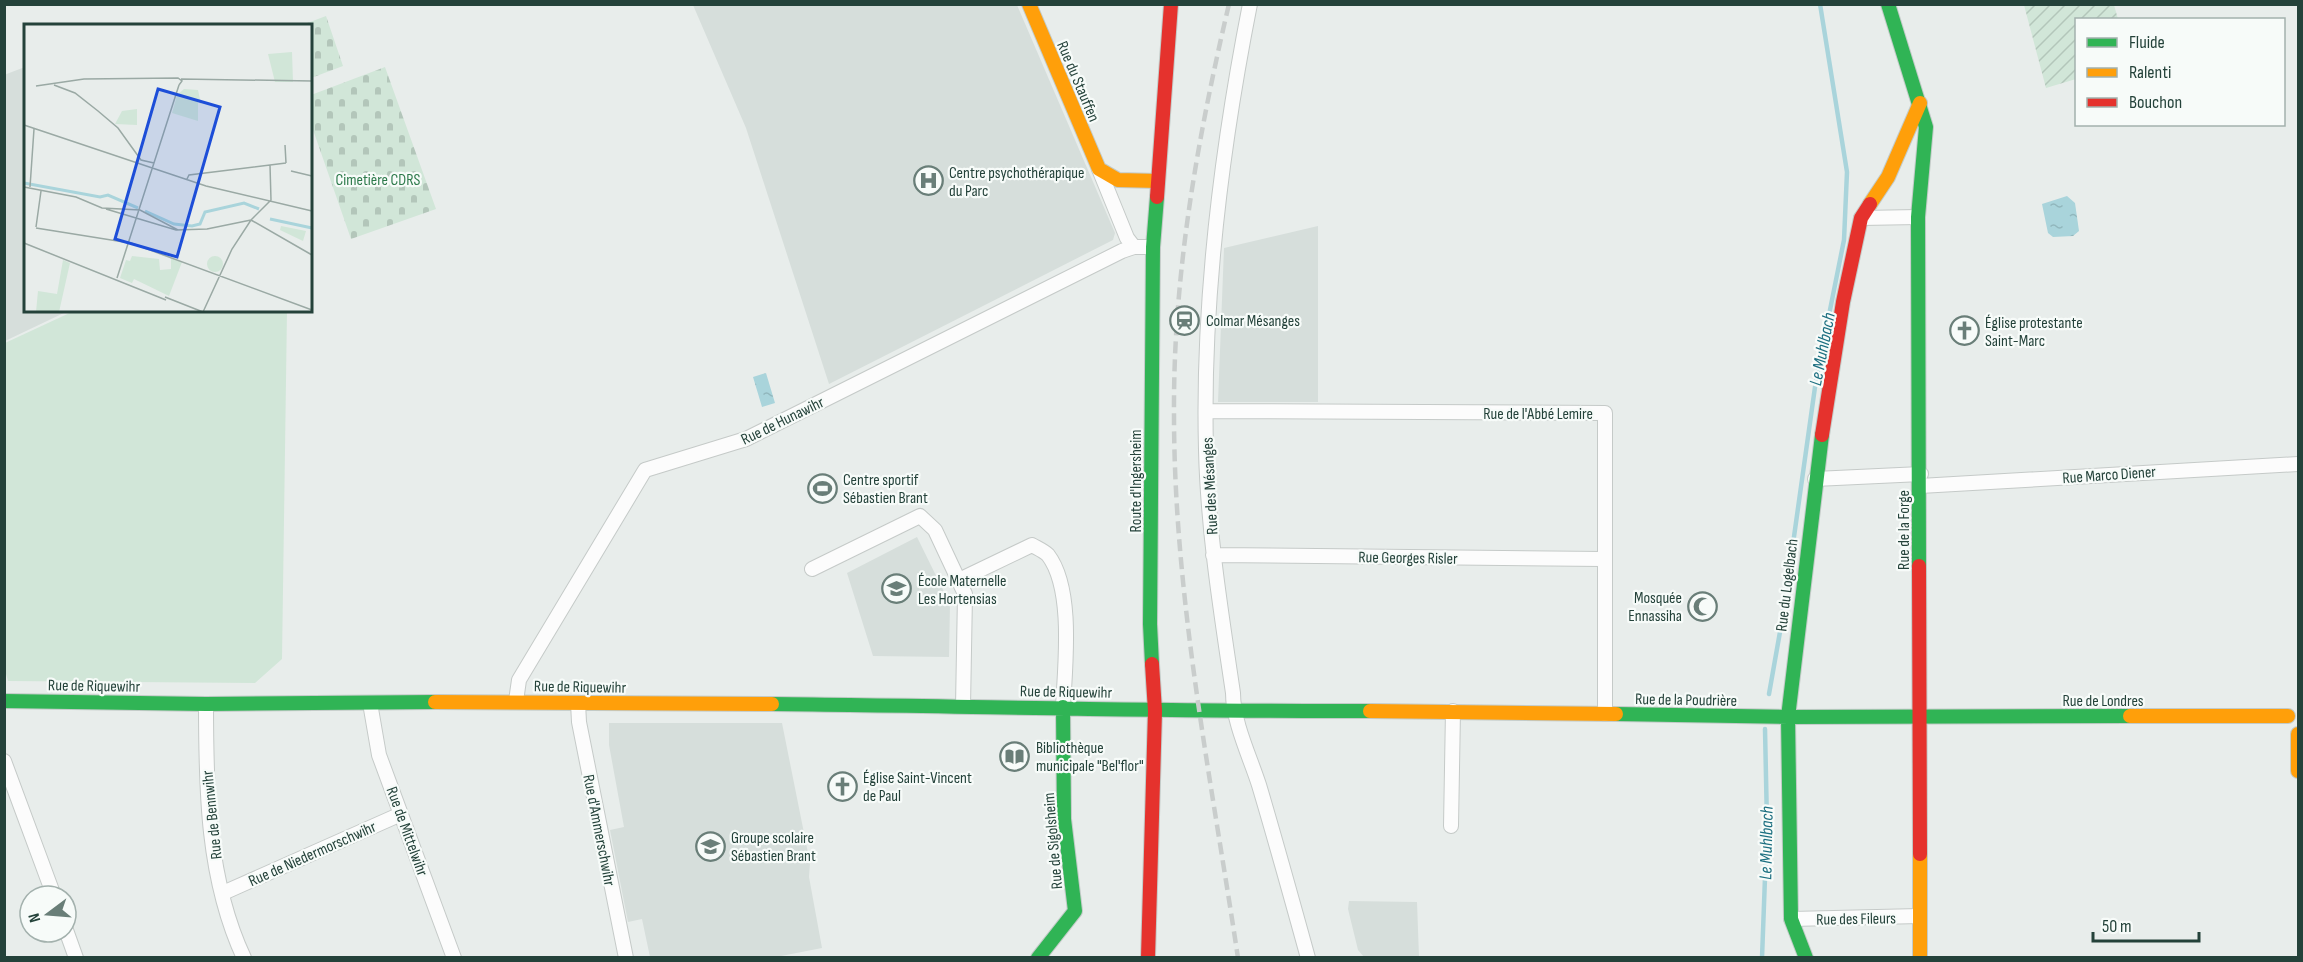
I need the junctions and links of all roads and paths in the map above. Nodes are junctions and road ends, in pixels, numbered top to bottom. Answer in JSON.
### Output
{"nodes":[{"id":1,"x":1029,"y":4,"type":"edge"},
{"id":2,"x":1171,"y":4,"type":"edge"},
{"id":3,"x":1250,"y":4,"type":"edge"},
{"id":4,"x":1888,"y":4,"type":"edge"},
{"id":5,"x":1920,"y":103,"type":"junction"},
{"id":6,"x":1099,"y":169,"type":"junction"},
{"id":7,"x":1158,"y":181,"type":"junction"},
{"id":8,"x":1918,"y":217,"type":"junction"},
{"id":9,"x":1861,"y":218,"type":"junction"},
{"id":10,"x":1134,"y":247,"type":"junction"},
{"id":11,"x":1154,"y":247,"type":"junction"},
{"id":12,"x":1206,"y":411,"type":"junction"},
{"id":13,"x":2298,"y":464,"type":"edge"},
{"id":14,"x":1815,"y":478,"type":"junction"},
{"id":15,"x":1920,"y":480,"type":"junction"},
{"id":16,"x":1213,"y":555,"type":"junction"},
{"id":17,"x":1603,"y":559,"type":"junction"},
{"id":18,"x":812,"y":569,"type":"dead end"},
{"id":19,"x":957,"y":581,"type":"junction"},
{"id":20,"x":4,"y":701,"type":"edge"},
{"id":21,"x":516,"y":701,"type":"junction"},
{"id":22,"x":370,"y":703,"type":"junction"},
{"id":23,"x":578,"y":703,"type":"junction"},
{"id":24,"x":206,"y":704,"type":"junction"},
{"id":25,"x":2298,"y":705,"type":"edge"},
{"id":26,"x":963,"y":706,"type":"junction"},
{"id":27,"x":1063,"y":707,"type":"junction"},
{"id":28,"x":1155,"y":711,"type":"junction"},
{"id":29,"x":1453,"y":711,"type":"junction"},
{"id":30,"x":1233,"y":712,"type":"junction"},
{"id":31,"x":1605,"y":714,"type":"junction"},
{"id":32,"x":1919,"y":716,"type":"junction"},
{"id":33,"x":2288,"y":716,"type":"junction"},
{"id":34,"x":1788,"y":717,"type":"junction"},
{"id":35,"x":2298,"y":728,"type":"edge"},
{"id":36,"x":2298,"y":734,"type":"edge"},
{"id":37,"x":4,"y":761,"type":"edge"},
{"id":38,"x":2298,"y":771,"type":"edge"},
{"id":39,"x":402,"y":814,"type":"junction"},
{"id":40,"x":1451,"y":826,"type":"dead end"},
{"id":41,"x":50,"y":884,"type":"edge"},
{"id":42,"x":223,"y":893,"type":"junction"},
{"id":43,"x":1920,"y":916,"type":"junction"},
{"id":44,"x":1791,"y":919,"type":"junction"},
{"id":45,"x":243,"y":957,"type":"edge"},
{"id":46,"x":454,"y":957,"type":"edge"},
{"id":47,"x":626,"y":957,"type":"edge"},
{"id":48,"x":1038,"y":957,"type":"edge"},
{"id":49,"x":1148,"y":957,"type":"edge"},
{"id":50,"x":1308,"y":957,"type":"edge"},
{"id":51,"x":1806,"y":957,"type":"edge"},
{"id":52,"x":1920,"y":957,"type":"edge"}],
"edges":[{"from":1,"to":6,"type":"street","name":"Rue du Stauffen"},
{"from":2,"to":7,"type":"street","name":"Route d'Ingersheim"},
{"from":3,"to":12,"type":"street","name":"Rue des Mésanges"},
{"from":4,"to":5,"type":"street"},
{"from":5,"to":8,"type":"street","name":"Rue de la Forge"},
{"from":5,"to":9,"type":"street","name":"Rue du Logelbach"},
{"from":6,"to":7,"type":"street"},
{"from":6,"to":10,"type":"street","name":"Rue du Stauffen"},
{"from":7,"to":11,"type":"street","name":"Route d'Ingersheim"},
{"from":8,"to":9,"type":"street"},
{"from":8,"to":15,"type":"street","name":"Rue de la Forge"},
{"from":9,"to":14,"type":"street","name":"Rue du Logelbach"},
{"from":10,"to":11,"type":"street","name":"Rue de Hunawihr"},
{"from":10,"to":21,"type":"street","name":"Rue de Hunawihr"},
{"from":11,"to":28,"type":"street","name":"Route d'Ingersheim"},
{"from":12,"to":16,"type":"street","name":"Rue des Mésanges"},
{"from":12,"to":17,"type":"street","name":"Rue de l'Abbé Lemire"},
{"from":13,"to":15,"type":"street","name":"Rue Marco Diener"},
{"from":14,"to":15,"type":"street","name":"Rue Marco Diener"},
{"from":14,"to":34,"type":"street","name":"Rue du Logelbach"},
{"from":15,"to":32,"type":"street","name":"Rue de la Forge"},
{"from":16,"to":17,"type":"street","name":"Rue Georges Risler"},
{"from":16,"to":30,"type":"street","name":"Rue des Mésanges"},
{"from":17,"to":31,"type":"street","name":"Rue de l'Abbé Lemire"},
{"from":18,"to":19,"type":"street"},
{"from":19,"to":26,"type":"street"},
{"from":19,"to":27,"type":"street"},
{"from":20,"to":24,"type":"street","name":"Rue de Riquewihr"},
{"from":21,"to":22,"type":"street","name":"Rue de Riquewihr"},
{"from":21,"to":23,"type":"street","name":"Rue de Riquewihr"},
{"from":22,"to":24,"type":"street","name":"Rue de Riquewihr"},
{"from":22,"to":39,"type":"street","name":"Rue de Mittelwihr"},
{"from":23,"to":26,"type":"street","name":"Rue de Riquewihr"},
{"from":23,"to":47,"type":"street","name":"Rue d'Ammerschwihr"},
{"from":24,"to":42,"type":"street","name":"Rue de Bennwihr"},
{"from":25,"to":33,"type":"street"},
{"from":26,"to":27,"type":"street","name":"Rue de Riquewihr"},
{"from":27,"to":28,"type":"street","name":"Rue de Riquewihr"},
{"from":27,"to":48,"type":"street","name":"Rue de Sigolsheim"},
{"from":28,"to":30,"type":"street","name":"Rue de la Poudrière"},
{"from":28,"to":49,"type":"street","name":"Route d'Ingersheim"},
{"from":29,"to":30,"type":"street","name":"Rue de la Poudrière"},
{"from":29,"to":31,"type":"street","name":"Rue de la Poudrière"},
{"from":29,"to":40,"type":"street"},
{"from":30,"to":50,"type":"street","name":"Rue des Mésanges"},
{"from":31,"to":34,"type":"street","name":"Rue de la Poudrière"},
{"from":32,"to":33,"type":"street","name":"Rue de Londres"},
{"from":32,"to":34,"type":"street","name":"Rue de la Poudrière"},
{"from":32,"to":43,"type":"street","name":"Rue de la Forge"},
{"from":33,"to":35,"type":"street"},
{"from":34,"to":44,"type":"street","name":"Rue du Logelbach"},
{"from":36,"to":38,"type":"street"},
{"from":37,"to":41,"type":"street"},
{"from":39,"to":42,"type":"street","name":"Rue de Niedermorschwihr"},
{"from":39,"to":46,"type":"street","name":"Rue de Mittelwihr"},
{"from":42,"to":45,"type":"street","name":"Rue de Bennwihr"},
{"from":43,"to":44,"type":"street","name":"Rue des Fileurs"},
{"from":43,"to":52,"type":"street","name":"Rue de la Forge"},
{"from":44,"to":51,"type":"street","name":"Rue du Logelbach"}]}
